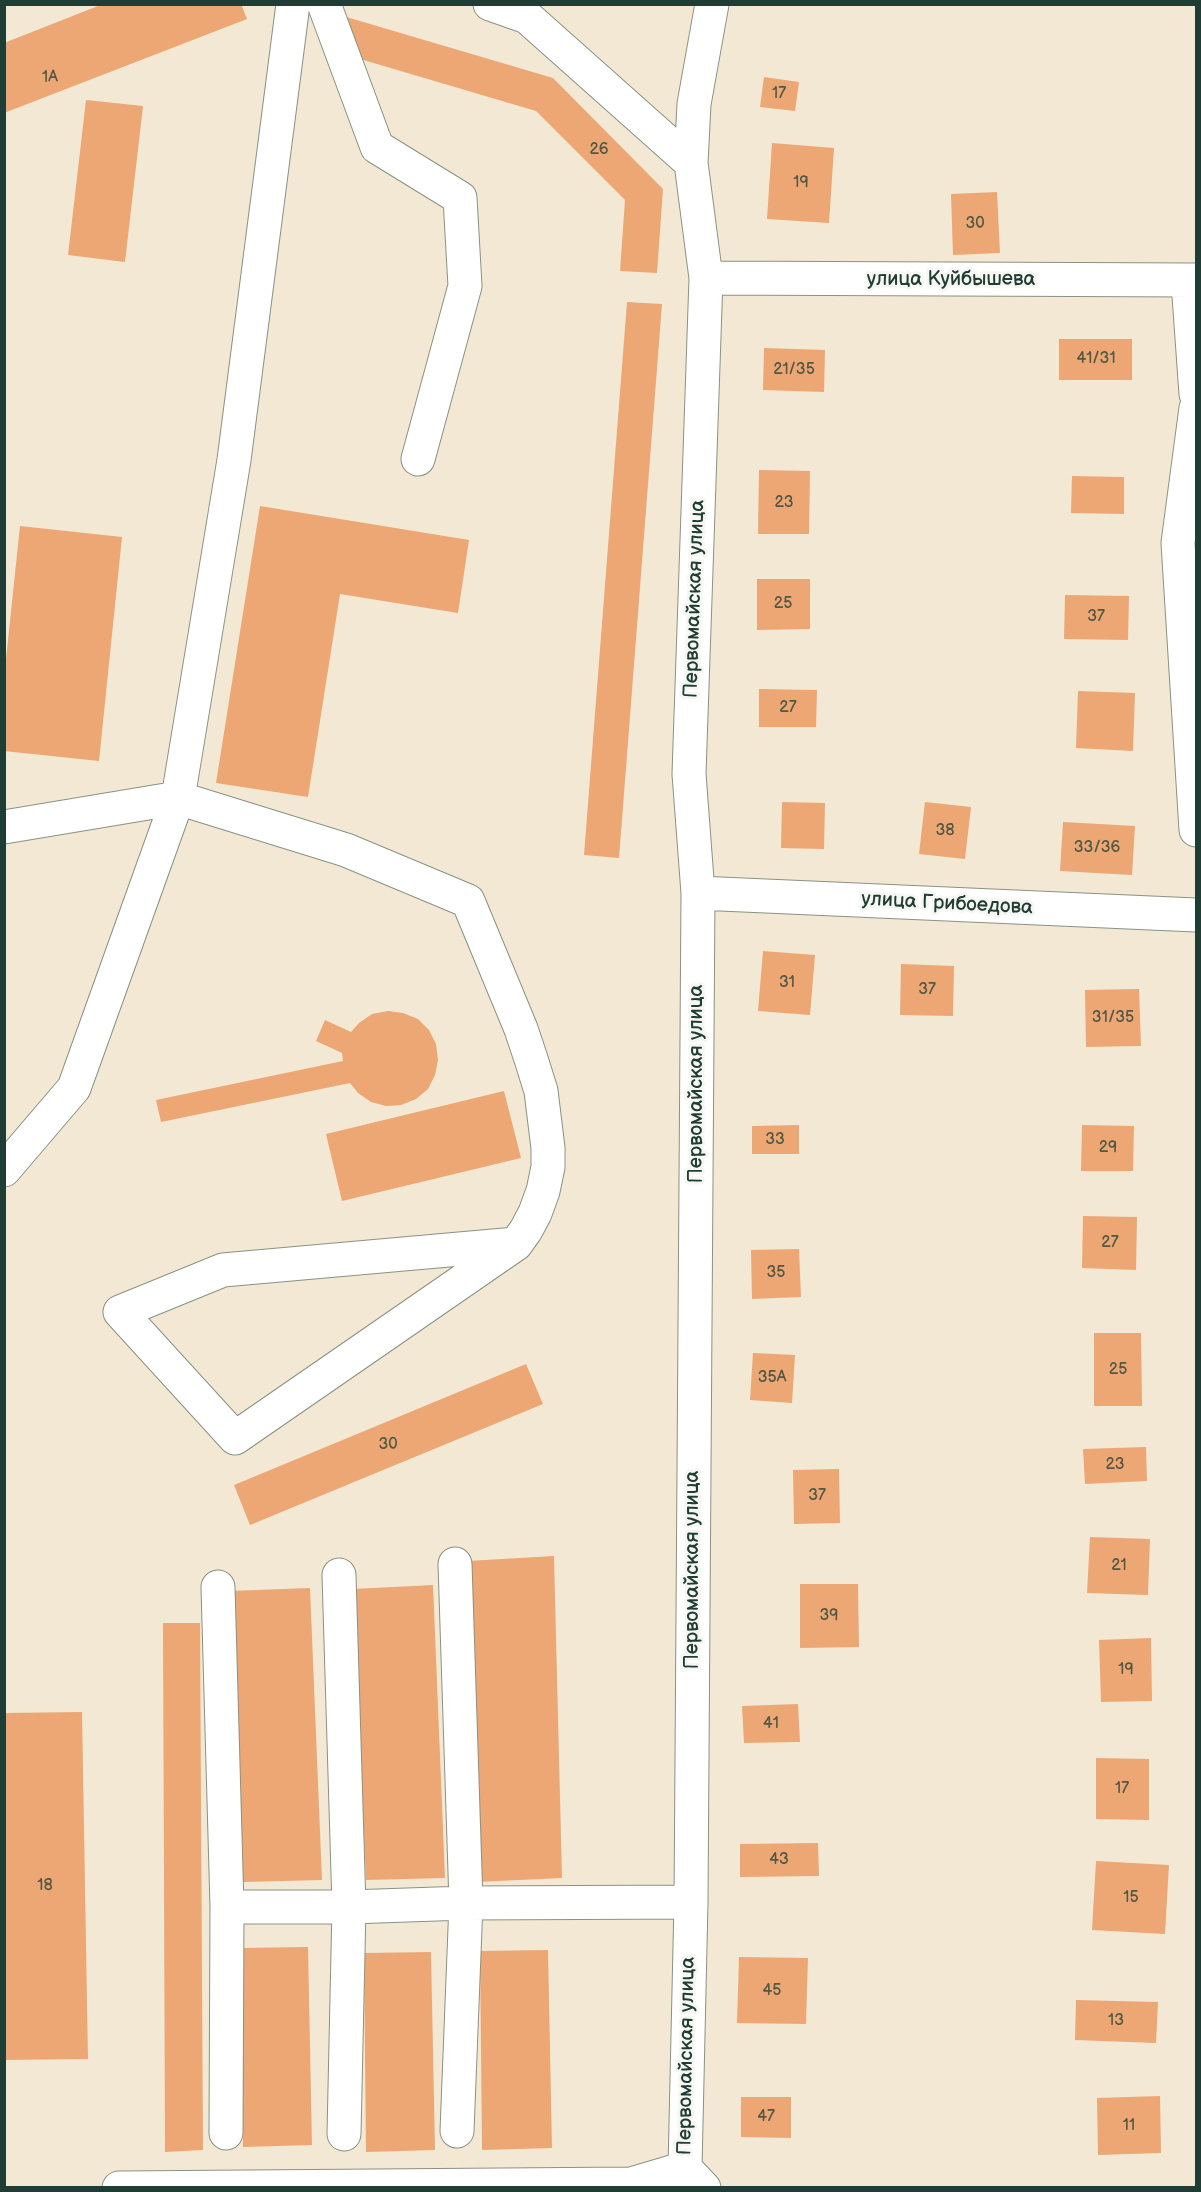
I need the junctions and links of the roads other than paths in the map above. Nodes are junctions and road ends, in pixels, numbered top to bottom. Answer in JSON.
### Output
{"nodes":[{"id":1,"x":293,"y":4,"type":"edge"},
{"id":2,"x":324,"y":4,"type":"edge"},
{"id":3,"x":490,"y":4,"type":"edge"},
{"id":4,"x":712,"y":4,"type":"edge"},
{"id":5,"x":691,"y":163,"type":"junction"},
{"id":6,"x":706,"y":278,"type":"junction"},
{"id":7,"x":1192,"y":281,"type":"edge"},
{"id":8,"x":1197,"y":394,"type":"edge"},
{"id":9,"x":1197,"y":408,"type":"edge"},
{"id":10,"x":418,"y":459,"type":"dead end"},
{"id":11,"x":178,"y":798,"type":"junction"},
{"id":12,"x":4,"y":827,"type":"edge"},
{"id":13,"x":1197,"y":830,"type":"edge"},
{"id":14,"x":698,"y":893,"type":"junction"},
{"id":15,"x":1197,"y":915,"type":"edge"},
{"id":16,"x":4,"y":1170,"type":"edge"},
{"id":17,"x":516,"y":1244,"type":"junction"},
{"id":18,"x":455,"y":1564,"type":"dead end"},
{"id":19,"x":339,"y":1575,"type":"dead end"},
{"id":20,"x":218,"y":1587,"type":"dead end"},
{"id":21,"x":691,"y":1902,"type":"junction"},
{"id":22,"x":466,"y":1903,"type":"junction"},
{"id":23,"x":228,"y":1907,"type":"junction"},
{"id":24,"x":349,"y":1907,"type":"junction"},
{"id":25,"x":457,"y":2131,"type":"dead end"},
{"id":26,"x":226,"y":2133,"type":"dead end"},
{"id":27,"x":344,"y":2134,"type":"dead end"},
{"id":28,"x":694,"y":2178,"type":"edge"},
{"id":29,"x":120,"y":2187,"type":"edge"}],
"edges":[{"from":1,"to":11,"type":"street"},
{"from":2,"to":10,"type":"street"},
{"from":3,"to":5,"type":"street"},
{"from":4,"to":5,"type":"street","name":"Первомайская улица"},
{"from":5,"to":6,"type":"street","name":"Первомайская улица"},
{"from":6,"to":7,"type":"street","name":"улица Куйбышева"},
{"from":6,"to":14,"type":"street","name":"Первомайская улица"},
{"from":7,"to":8,"type":"street"},
{"from":9,"to":13,"type":"street"},
{"from":11,"to":12,"type":"street"},
{"from":11,"to":16,"type":"street"},
{"from":11,"to":17,"type":"street"},
{"from":14,"to":15,"type":"street","name":"улица Грибоедова"},
{"from":14,"to":21,"type":"street","name":"Первомайская улица"},
{"from":17,"to":17,"type":"street"},
{"from":18,"to":22,"type":"street"},
{"from":19,"to":24,"type":"street"},
{"from":20,"to":23,"type":"street"},
{"from":21,"to":22,"type":"street"},
{"from":21,"to":28,"type":"street","name":"Первомайская улица"},
{"from":22,"to":24,"type":"street"},
{"from":22,"to":25,"type":"street"},
{"from":23,"to":24,"type":"street"},
{"from":23,"to":26,"type":"street"},
{"from":24,"to":27,"type":"street"},
{"from":28,"to":29,"type":"street"}]}
